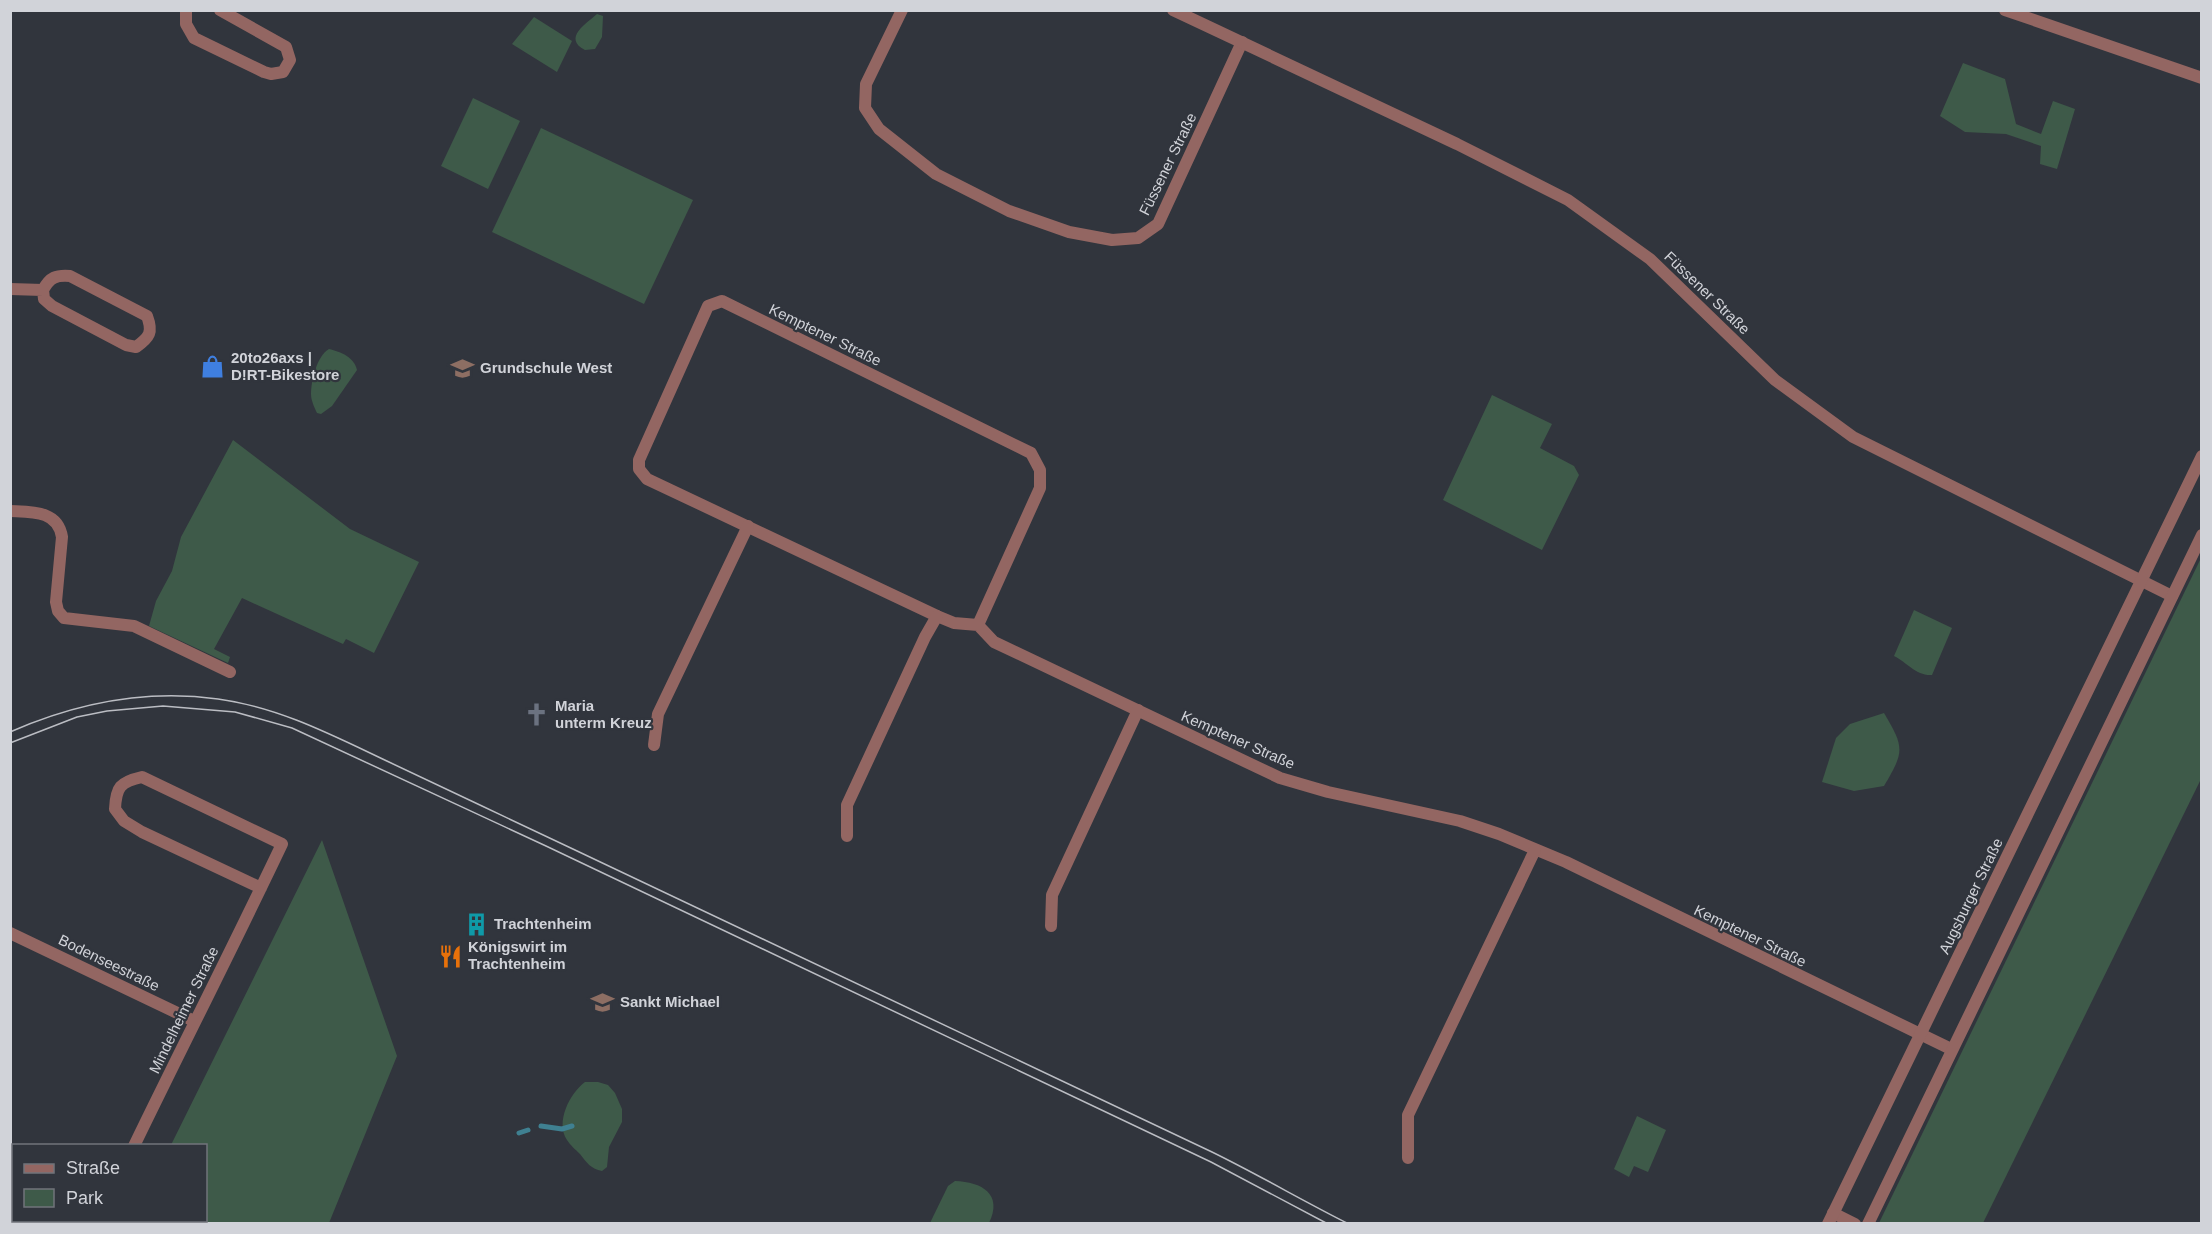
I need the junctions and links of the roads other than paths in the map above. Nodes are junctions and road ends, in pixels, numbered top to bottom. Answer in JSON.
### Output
{"nodes":[{"id":1,"x":186,"y":10,"type":"edge"},
{"id":2,"x":220,"y":10,"type":"edge"},
{"id":3,"x":902,"y":10,"type":"edge"},
{"id":4,"x":1173,"y":10,"type":"edge"},
{"id":5,"x":2005,"y":10,"type":"edge"},
{"id":6,"x":1242,"y":42,"type":"junction"},
{"id":7,"x":2199,"y":78,"type":"edge"},
{"id":8,"x":10,"y":289,"type":"edge"},
{"id":9,"x":43,"y":290,"type":"junction"},
{"id":10,"x":2202,"y":456,"type":"edge"},
{"id":11,"x":10,"y":511,"type":"edge"},
{"id":12,"x":748,"y":526,"type":"junction"},
{"id":13,"x":2202,"y":534,"type":"edge"},
{"id":14,"x":2141,"y":580,"type":"junction"},
{"id":15,"x":2172,"y":596,"type":"junction"},
{"id":16,"x":937,"y":616,"type":"junction"},
{"id":17,"x":978,"y":625,"type":"junction"},
{"id":18,"x":230,"y":672,"type":"dead end"},
{"id":19,"x":1138,"y":710,"type":"junction"},
{"id":20,"x":654,"y":745,"type":"dead end"},
{"id":21,"x":847,"y":836,"type":"dead end"},
{"id":22,"x":1535,"y":850,"type":"junction"},
{"id":23,"x":261,"y":888,"type":"junction"},
{"id":24,"x":1051,"y":926,"type":"dead end"},
{"id":25,"x":10,"y":933,"type":"edge"},
{"id":26,"x":194,"y":1021,"type":"junction"},
{"id":27,"x":1921,"y":1034,"type":"junction"},
{"id":28,"x":1951,"y":1049,"type":"junction"},
{"id":29,"x":135,"y":1144,"type":"edge"},
{"id":30,"x":1408,"y":1158,"type":"dead end"},
{"id":31,"x":1831,"y":1218,"type":"edge"},
{"id":32,"x":1855,"y":1224,"type":"edge"},
{"id":33,"x":1868,"y":1224,"type":"edge"}],
"edges":[{"from":1,"to":2,"type":"street"},
{"from":3,"to":6,"type":"street","name":"Füssener Straße"},
{"from":4,"to":6,"type":"street","name":"Füssener Straße"},
{"from":5,"to":7,"type":"street"},
{"from":6,"to":14,"type":"street","name":"Füssener Straße"},
{"from":8,"to":9,"type":"street"},
{"from":9,"to":9,"type":"street"},
{"from":10,"to":14,"type":"street","name":"Augsburger Straße"},
{"from":11,"to":18,"type":"street"},
{"from":12,"to":16,"type":"street","name":"Kemptener Straße"},
{"from":12,"to":17,"type":"street","name":"Kemptener Straße"},
{"from":12,"to":20,"type":"street"},
{"from":13,"to":15,"type":"street"},
{"from":14,"to":15,"type":"street"},
{"from":14,"to":27,"type":"street","name":"Augsburger Straße"},
{"from":15,"to":28,"type":"street"},
{"from":16,"to":17,"type":"street","name":"Kemptener Straße"},
{"from":16,"to":21,"type":"street"},
{"from":17,"to":19,"type":"street","name":"Kemptener Straße"},
{"from":19,"to":22,"type":"street","name":"Kemptener Straße"},
{"from":19,"to":24,"type":"street"},
{"from":22,"to":27,"type":"street","name":"Kemptener Straße"},
{"from":22,"to":30,"type":"street"},
{"from":23,"to":23,"type":"street","name":"Mindelheimer Straße"},
{"from":23,"to":26,"type":"street","name":"Mindelheimer Straße"},
{"from":25,"to":26,"type":"street","name":"Bodenseestraße"},
{"from":26,"to":29,"type":"street","name":"Mindelheimer Straße"},
{"from":27,"to":28,"type":"street","name":"Kemptener Straße"},
{"from":27,"to":31,"type":"street","name":"Augsburger Straße"},
{"from":28,"to":33,"type":"street"},
{"from":31,"to":32,"type":"street"}]}
